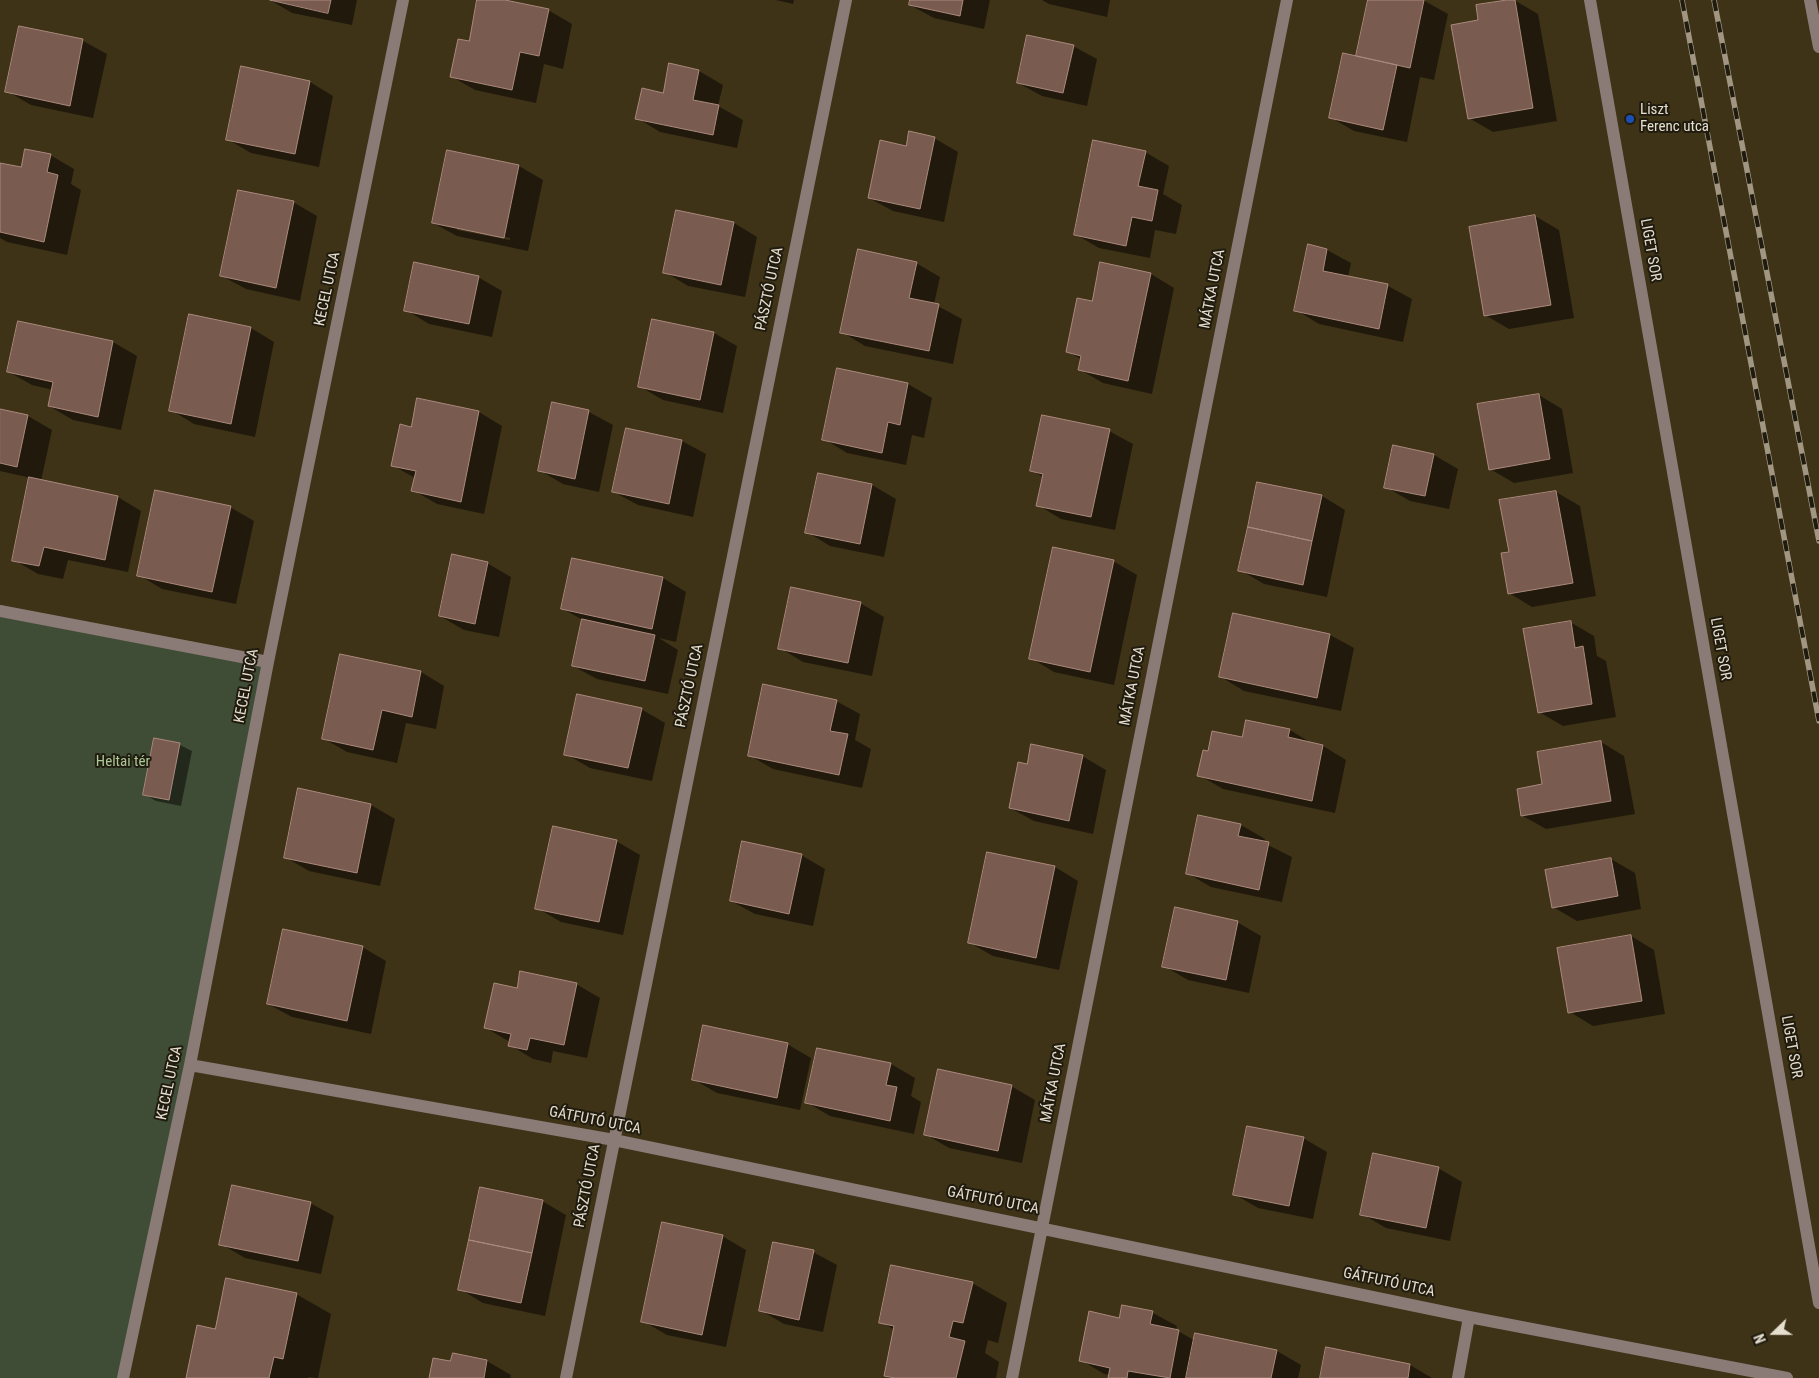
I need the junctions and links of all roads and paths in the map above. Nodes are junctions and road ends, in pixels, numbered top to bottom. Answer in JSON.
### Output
{"nodes":[{"id":1,"x":403,"y":0,"type":"edge"},
{"id":2,"x":846,"y":0,"type":"edge"},
{"id":3,"x":1287,"y":0,"type":"edge"},
{"id":4,"x":1590,"y":0,"type":"edge"},
{"id":5,"x":1810,"y":0,"type":"edge"},
{"id":6,"x":1819,"y":47,"type":"edge"},
{"id":7,"x":0,"y":611,"type":"edge"},
{"id":8,"x":268,"y":662,"type":"junction"},
{"id":9,"x":190,"y":1065,"type":"junction"},
{"id":10,"x":614,"y":1140,"type":"junction"},
{"id":11,"x":1042,"y":1228,"type":"junction"},
{"id":12,"x":1819,"y":1303,"type":"edge"},
{"id":13,"x":1470,"y":1317,"type":"junction"},
{"id":14,"x":123,"y":1378,"type":"edge"},
{"id":15,"x":566,"y":1378,"type":"edge"},
{"id":16,"x":1012,"y":1378,"type":"edge"},
{"id":17,"x":1458,"y":1378,"type":"edge"},
{"id":18,"x":1787,"y":1378,"type":"edge"}],
"edges":[{"from":1,"to":8,"type":"street","name":"KECEL UTCA"},
{"from":2,"to":10,"type":"street","name":"PÁSZTÓ UTCA"},
{"from":3,"to":11,"type":"street","name":"MÁTKA UTCA"},
{"from":4,"to":12,"type":"street","name":"LIGET SOR"},
{"from":5,"to":6,"type":"street"},
{"from":7,"to":8,"type":"street"},
{"from":8,"to":9,"type":"street","name":"KECEL UTCA"},
{"from":9,"to":10,"type":"street","name":"GÁTFUTÓ UTCA"},
{"from":9,"to":14,"type":"street","name":"KECEL UTCA"},
{"from":10,"to":11,"type":"street","name":"GÁTFUTÓ UTCA"},
{"from":10,"to":15,"type":"street","name":"PÁSZTÓ UTCA"},
{"from":11,"to":13,"type":"street","name":"GÁTFUTÓ UTCA"},
{"from":11,"to":16,"type":"street","name":"MÁTKA UTCA"},
{"from":13,"to":17,"type":"street"},
{"from":13,"to":18,"type":"street","name":"GÁTFUTÓ UTCA"}]}
